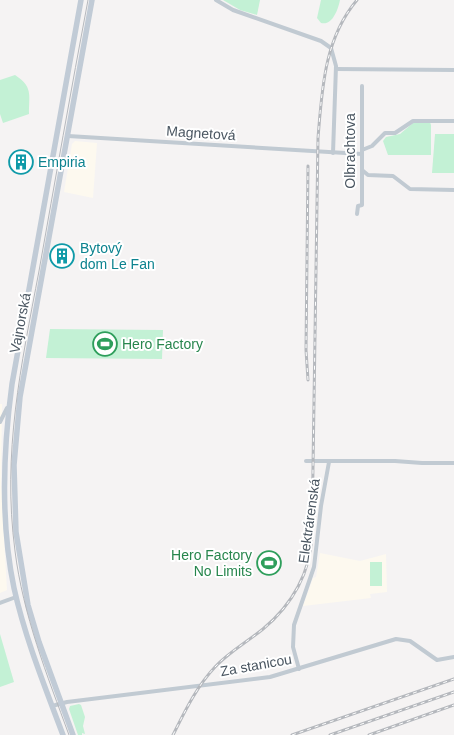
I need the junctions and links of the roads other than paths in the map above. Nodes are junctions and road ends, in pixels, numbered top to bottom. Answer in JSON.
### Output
{"nodes":[{"id":1,"x":81,"y":0,"type":"edge"},
{"id":2,"x":92,"y":0,"type":"edge"},
{"id":3,"x":216,"y":0,"type":"edge"},
{"id":4,"x":336,"y":69,"type":"junction"},
{"id":5,"x":454,"y":70,"type":"edge"},
{"id":6,"x":362,"y":86,"type":"dead end"},
{"id":7,"x":454,"y":121,"type":"edge"},
{"id":8,"x":68,"y":136,"type":"junction"},
{"id":9,"x":362,"y":152,"type":"junction"},
{"id":10,"x":333,"y":153,"type":"junction"},
{"id":11,"x":362,"y":170,"type":"junction"},
{"id":12,"x":454,"y":190,"type":"edge"},
{"id":13,"x":357,"y":214,"type":"dead end"},
{"id":14,"x":9,"y":404,"type":"junction"},
{"id":15,"x":0,"y":422,"type":"edge"},
{"id":16,"x":306,"y":461,"type":"dead end"},
{"id":17,"x":329,"y":462,"type":"junction"},
{"id":18,"x":454,"y":463,"type":"edge"},
{"id":19,"x":26,"y":594,"type":"junction"},
{"id":20,"x":16,"y":597,"type":"junction"},
{"id":21,"x":0,"y":603,"type":"edge"},
{"id":22,"x":454,"y":657,"type":"edge"},
{"id":23,"x":299,"y":669,"type":"junction"},
{"id":24,"x":61,"y":703,"type":"junction"},
{"id":25,"x":52,"y":706,"type":"junction"},
{"id":26,"x":63,"y":735,"type":"edge"},
{"id":27,"x":73,"y":735,"type":"edge"}],
"edges":[{"from":1,"to":14,"type":"main road","name":"Vajnorská"},
{"from":2,"to":8,"type":"main road","name":"Vajnorská"},
{"from":3,"to":4,"type":"street"},
{"from":4,"to":5,"type":"street"},
{"from":4,"to":10,"type":"street"},
{"from":6,"to":9,"type":"street","name":"Olbrachtova"},
{"from":7,"to":9,"type":"street"},
{"from":8,"to":10,"type":"street","name":"Magnetová"},
{"from":8,"to":19,"type":"main road","name":"Vajnorská"},
{"from":9,"to":10,"type":"street","name":"Magnetová"},
{"from":9,"to":11,"type":"street","name":"Olbrachtova"},
{"from":11,"to":12,"type":"street"},
{"from":11,"to":13,"type":"street","name":"Olbrachtova"},
{"from":14,"to":15,"type":"street"},
{"from":14,"to":20,"type":"main road","name":"Vajnorská"},
{"from":16,"to":17,"type":"street","name":"Elektrárenská"},
{"from":17,"to":18,"type":"street","name":"Elektrárenská"},
{"from":17,"to":23,"type":"street","name":"Elektrárenská"},
{"from":19,"to":20,"type":"main road"},
{"from":19,"to":24,"type":"main road","name":"Vajnorská"},
{"from":20,"to":21,"type":"street"},
{"from":20,"to":25,"type":"main road","name":"Vajnorská"},
{"from":22,"to":23,"type":"street","name":"Za stanicou"},
{"from":23,"to":24,"type":"street","name":"Za stanicou"},
{"from":24,"to":25,"type":"street","name":"Za stanicou"},
{"from":24,"to":27,"type":"main road","name":"Vajnorská"},
{"from":25,"to":26,"type":"main road","name":"Vajnorská"}]}
